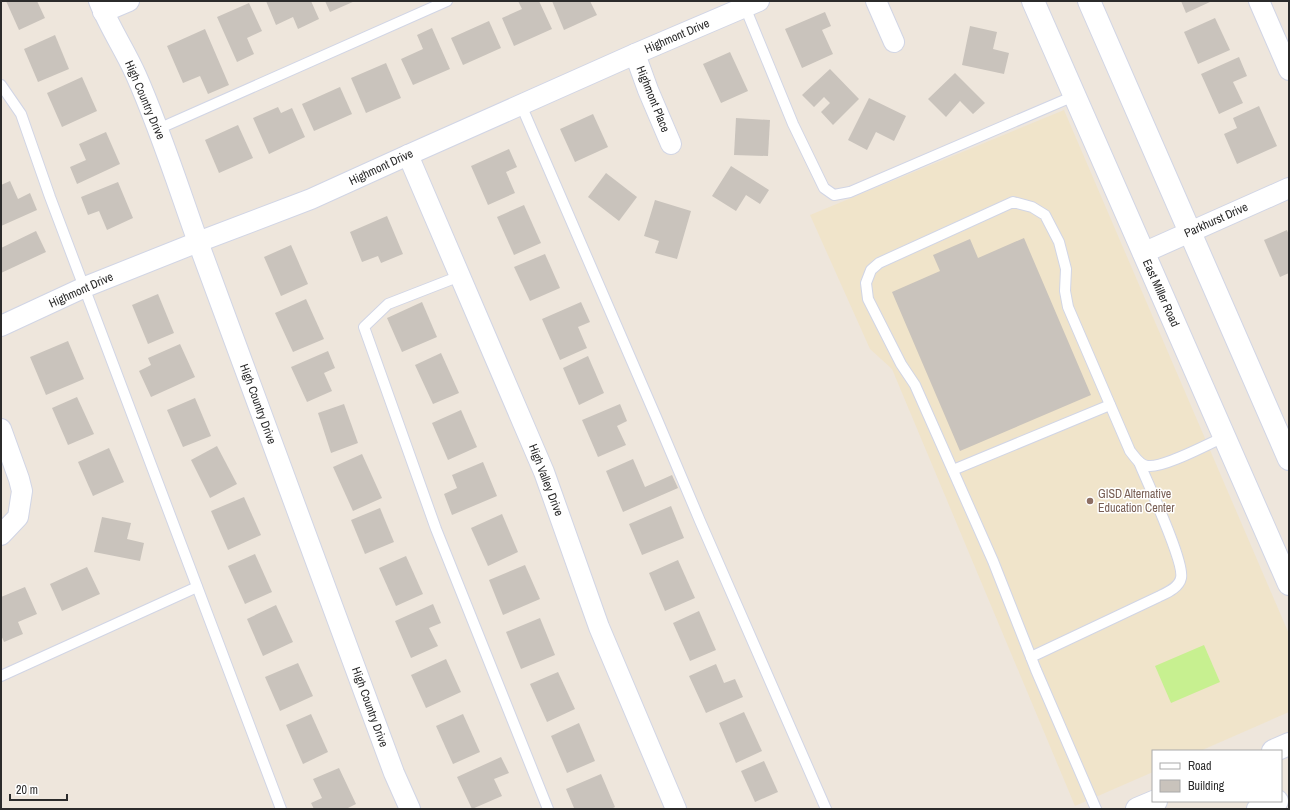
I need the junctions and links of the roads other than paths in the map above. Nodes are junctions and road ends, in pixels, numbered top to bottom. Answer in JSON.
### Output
{"nodes":[{"id":1,"x":129,"y":1,"type":"edge"},
{"id":2,"x":447,"y":1,"type":"edge"},
{"id":3,"x":876,"y":1,"type":"edge"},
{"id":4,"x":1033,"y":1,"type":"edge"},
{"id":5,"x":1089,"y":1,"type":"edge"},
{"id":6,"x":1259,"y":1,"type":"edge"},
{"id":7,"x":752,"y":4,"type":"edge"},
{"id":8,"x":101,"y":7,"type":"edge"},
{"id":9,"x":894,"y":42,"type":"dead end"},
{"id":10,"x":635,"y":54,"type":"junction"},
{"id":11,"x":1289,"y":70,"type":"edge"},
{"id":12,"x":1,"y":85,"type":"edge"},
{"id":13,"x":1074,"y":96,"type":"junction"},
{"id":14,"x":521,"y":105,"type":"junction"},
{"id":15,"x":158,"y":129,"type":"junction"},
{"id":16,"x":671,"y":144,"type":"dead end"},
{"id":17,"x":408,"y":155,"type":"junction"},
{"id":18,"x":1289,"y":188,"type":"edge"},
{"id":19,"x":1189,"y":232,"type":"junction"},
{"id":20,"x":198,"y":242,"type":"junction"},
{"id":21,"x":1143,"y":253,"type":"junction"},
{"id":22,"x":460,"y":276,"type":"junction"},
{"id":23,"x":85,"y":287,"type":"junction"},
{"id":24,"x":1,"y":326,"type":"edge"},
{"id":25,"x":1110,"y":404,"type":"junction"},
{"id":26,"x":1,"y":429,"type":"edge"},
{"id":27,"x":1224,"y":437,"type":"junction"},
{"id":28,"x":1289,"y":459,"type":"edge"},
{"id":29,"x":1139,"y":462,"type":"junction"},
{"id":30,"x":953,"y":470,"type":"junction"},
{"id":31,"x":1,"y":535,"type":"edge"},
{"id":32,"x":1289,"y":584,"type":"edge"},
{"id":33,"x":198,"y":587,"type":"junction"},
{"id":34,"x":1031,"y":657,"type":"junction"},
{"id":35,"x":1,"y":676,"type":"edge"},
{"id":36,"x":1289,"y":744,"type":"edge"},
{"id":37,"x":1275,"y":750,"type":"edge"},
{"id":38,"x":1154,"y":802,"type":"edge"},
{"id":39,"x":1276,"y":802,"type":"edge"},
{"id":40,"x":281,"y":809,"type":"edge"},
{"id":41,"x":410,"y":809,"type":"edge"},
{"id":42,"x":548,"y":809,"type":"edge"},
{"id":43,"x":676,"y":809,"type":"edge"},
{"id":44,"x":826,"y":809,"type":"edge"},
{"id":45,"x":1096,"y":809,"type":"edge"},
{"id":46,"x":1137,"y":809,"type":"edge"},
{"id":47,"x":1258,"y":809,"type":"edge"}],
"edges":[{"from":1,"to":8,"type":"street"},
{"from":2,"to":15,"type":"lane"},
{"from":3,"to":9,"type":"street"},
{"from":4,"to":13,"type":"main road","name":"East Miller Road"},
{"from":5,"to":19,"type":"main road"},
{"from":6,"to":11,"type":"street"},
{"from":7,"to":10,"type":"street","name":"Highmont Drive"},
{"from":7,"to":13,"type":"lane"},
{"from":8,"to":15,"type":"street","name":"High Country Drive"},
{"from":10,"to":14,"type":"street","name":"Highmont Drive"},
{"from":10,"to":16,"type":"street","name":"Highmont Place"},
{"from":12,"to":23,"type":"lane"},
{"from":13,"to":21,"type":"main road","name":"East Miller Road"},
{"from":14,"to":17,"type":"street","name":"Highmont Drive"},
{"from":14,"to":44,"type":"lane"},
{"from":15,"to":20,"type":"street","name":"High Country Drive"},
{"from":17,"to":20,"type":"street","name":"Highmont Drive"},
{"from":17,"to":22,"type":"street","name":"High Valley Drive"},
{"from":18,"to":19,"type":"street","name":"Parkhurst Drive"},
{"from":19,"to":21,"type":"street","name":"Parkhurst Drive"},
{"from":19,"to":28,"type":"main road"},
{"from":20,"to":23,"type":"street","name":"Highmont Drive"},
{"from":20,"to":41,"type":"street","name":"High Country Drive"},
{"from":21,"to":27,"type":"main road","name":"East Miller Road"},
{"from":22,"to":42,"type":"lane"},
{"from":22,"to":43,"type":"street","name":"High Valley Drive"},
{"from":23,"to":24,"type":"street","name":"Highmont Drive"},
{"from":23,"to":33,"type":"lane"},
{"from":25,"to":29,"type":"lane"},
{"from":25,"to":30,"type":"lane"},
{"from":25,"to":30,"type":"lane"},
{"from":26,"to":31,"type":"street"},
{"from":27,"to":29,"type":"lane"},
{"from":27,"to":32,"type":"main road","name":"East Miller Road"},
{"from":29,"to":34,"type":"lane"},
{"from":30,"to":34,"type":"lane"},
{"from":33,"to":35,"type":"lane"},
{"from":33,"to":40,"type":"lane"},
{"from":34,"to":45,"type":"lane"},
{"from":36,"to":37,"type":"main road"},
{"from":38,"to":46,"type":"main road"},
{"from":39,"to":47,"type":"main road"}]}
